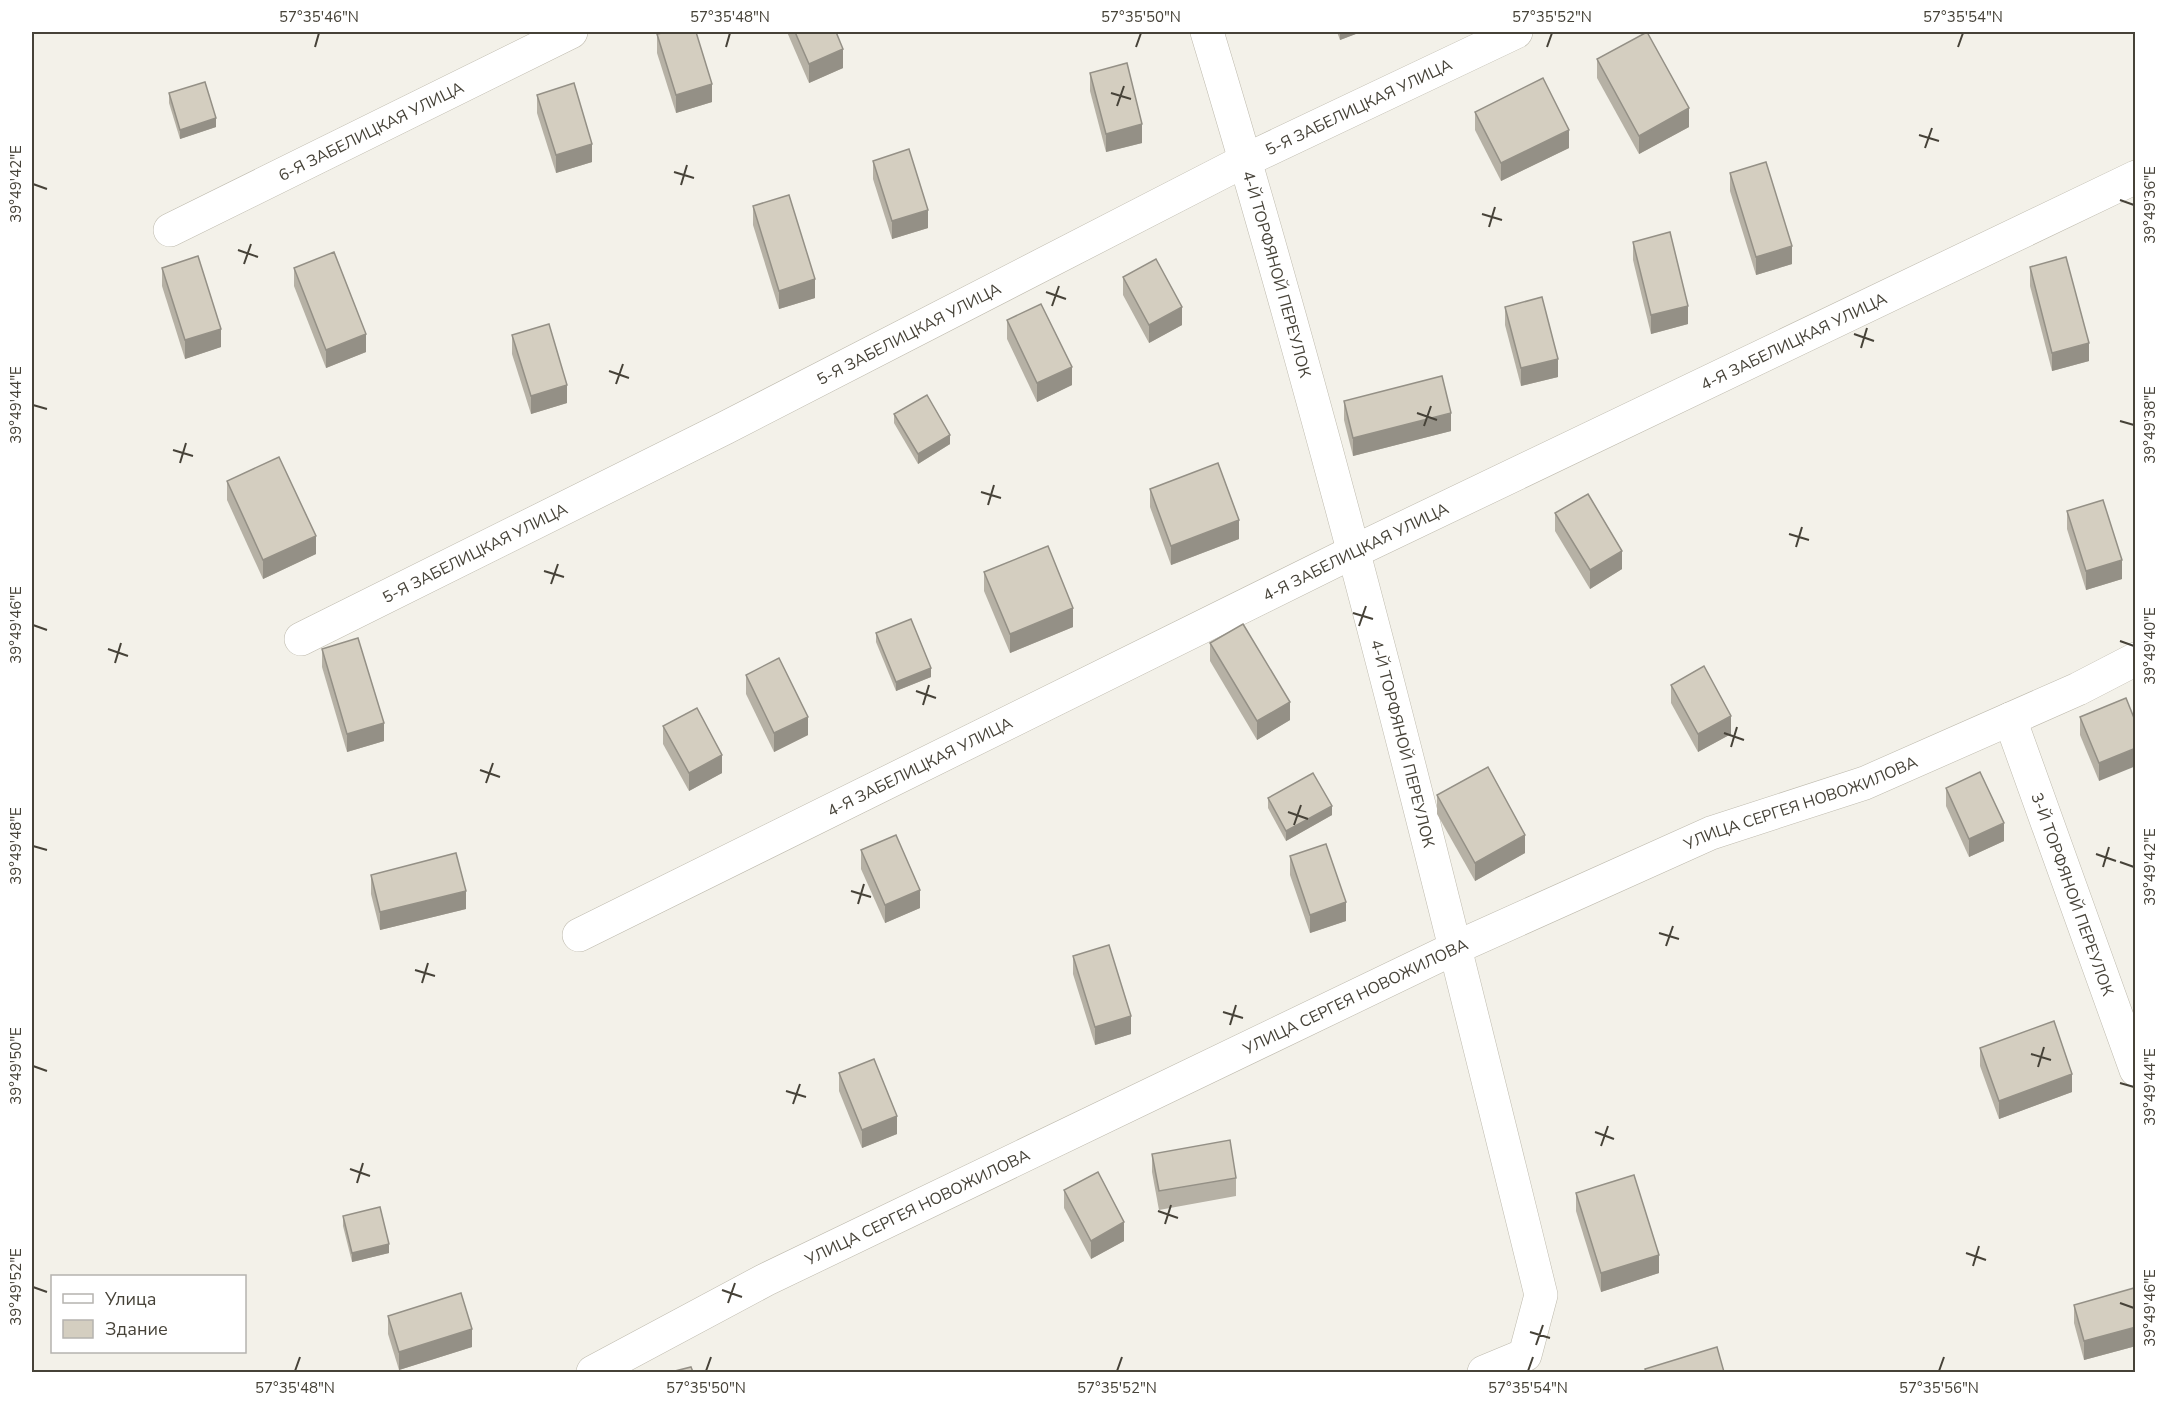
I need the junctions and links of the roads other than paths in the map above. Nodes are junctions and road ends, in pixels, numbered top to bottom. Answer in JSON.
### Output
{"nodes":[{"id":1,"x":571,"y":32,"type":"edge"},
{"id":2,"x":1207,"y":32,"type":"edge"},
{"id":3,"x":1516,"y":32,"type":"edge"},
{"id":4,"x":1246,"y":160,"type":"junction"},
{"id":5,"x":2136,"y":177,"type":"edge"},
{"id":6,"x":170,"y":230,"type":"dead end"},
{"id":7,"x":1355,"y":551,"type":"junction"},
{"id":8,"x":301,"y":639,"type":"dead end"},
{"id":9,"x":2136,"y":659,"type":"edge"},
{"id":10,"x":2010,"y":719,"type":"junction"},
{"id":11,"x":579,"y":935,"type":"dead end"},
{"id":12,"x":1455,"y":948,"type":"junction"},
{"id":13,"x":2136,"y":1070,"type":"edge"},
{"id":14,"x":593,"y":1372,"type":"edge"},
{"id":15,"x":1484,"y":1372,"type":"edge"}],
"edges":[{"from":1,"to":6,"type":"street","name":"6-Я ЗАБЕЛИЦКАЯ УЛИЦА"},
{"from":2,"to":4,"type":"street","name":"4-Й ТОРФЯНОЙ ПЕРЕУЛОК"},
{"from":3,"to":4,"type":"street","name":"5-Я ЗАБЕЛИЦКАЯ УЛИЦА"},
{"from":4,"to":7,"type":"street","name":"4-Й ТОРФЯНОЙ ПЕРЕУЛОК"},
{"from":4,"to":8,"type":"street","name":"5-Я ЗАБЕЛИЦКАЯ УЛИЦА"},
{"from":5,"to":7,"type":"street","name":"4-Я ЗАБЕЛИЦКАЯ УЛИЦА"},
{"from":7,"to":11,"type":"street","name":"4-Я ЗАБЕЛИЦКАЯ УЛИЦА"},
{"from":7,"to":12,"type":"street","name":"4-Й ТОРФЯНОЙ ПЕРЕУЛОК"},
{"from":9,"to":10,"type":"street","name":"УЛИЦА СЕРГЕЯ НОВОЖИЛОВА"},
{"from":10,"to":12,"type":"street","name":"УЛИЦА СЕРГЕЯ НОВОЖИЛОВА"},
{"from":10,"to":13,"type":"street","name":"3-Й ТОРФЯНОЙ ПЕРЕУЛОК"},
{"from":12,"to":14,"type":"street","name":"УЛИЦА СЕРГЕЯ НОВОЖИЛОВА"},
{"from":12,"to":15,"type":"street","name":"4-Й ТОРФЯНОЙ ПЕРЕУЛОК"}]}
